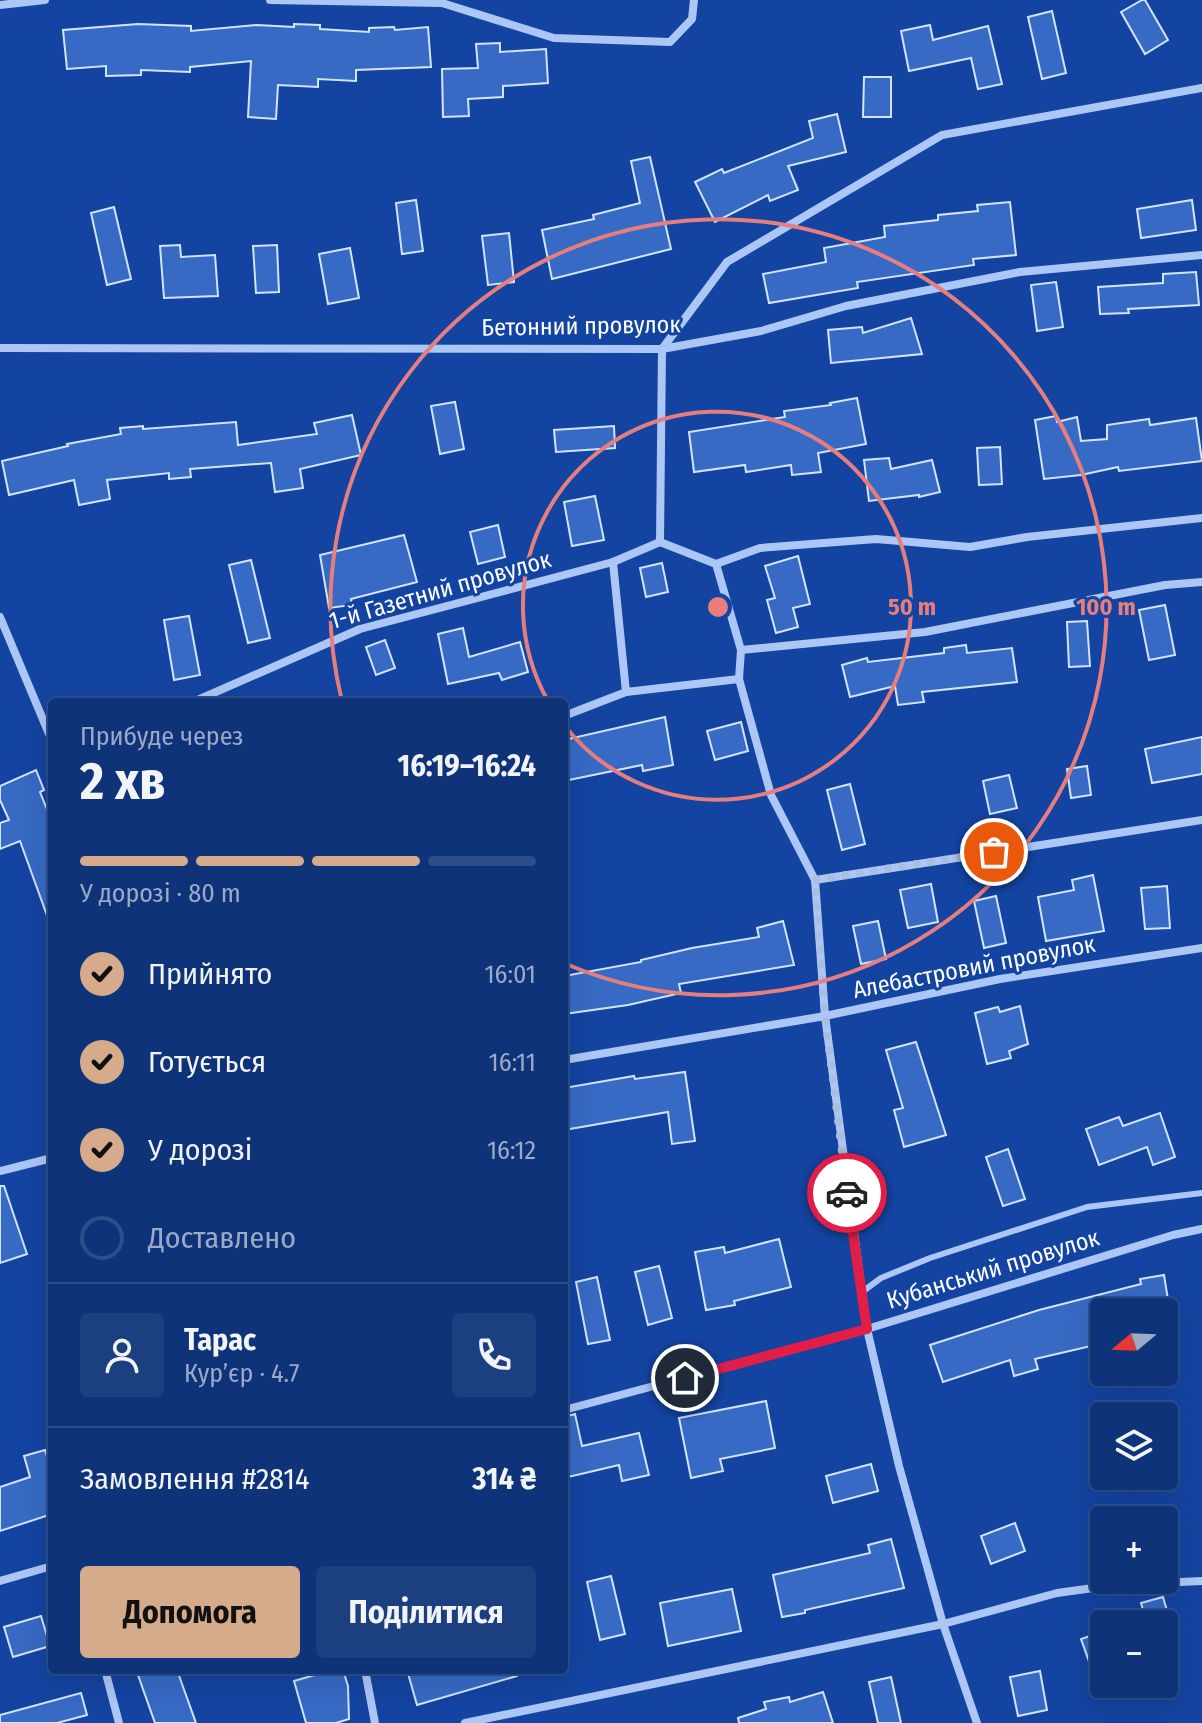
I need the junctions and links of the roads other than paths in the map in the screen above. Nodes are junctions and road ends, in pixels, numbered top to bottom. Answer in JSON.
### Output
{"nodes":[{"id":1,"x":45,"y":0,"type":"edge"},
{"id":2,"x":270,"y":0,"type":"edge"},
{"id":3,"x":694,"y":0,"type":"edge"},
{"id":4,"x":0,"y":5,"type":"edge"},
{"id":5,"x":1202,"y":88,"type":"edge"},
{"id":6,"x":1202,"y":255,"type":"edge"},
{"id":7,"x":0,"y":348,"type":"edge"},
{"id":8,"x":662,"y":349,"type":"junction"},
{"id":9,"x":1202,"y":518,"type":"edge"},
{"id":10,"x":660,"y":542,"type":"junction"},
{"id":11,"x":613,"y":562,"type":"junction"},
{"id":12,"x":716,"y":564,"type":"junction"},
{"id":13,"x":1202,"y":582,"type":"edge"},
{"id":14,"x":0,"y":617,"type":"edge"},
{"id":15,"x":741,"y":650,"type":"junction"},
{"id":16,"x":739,"y":679,"type":"junction"},
{"id":17,"x":626,"y":692,"type":"junction"},
{"id":18,"x":202,"y":698,"type":"edge"},
{"id":19,"x":568,"y":714,"type":"edge"},
{"id":20,"x":48,"y":731,"type":"edge"},
{"id":21,"x":1202,"y":820,"type":"edge"},
{"id":22,"x":815,"y":880,"type":"junction"},
{"id":23,"x":1202,"y":948,"type":"edge"},
{"id":24,"x":825,"y":1016,"type":"junction"},
{"id":25,"x":568,"y":1059,"type":"edge"},
{"id":26,"x":48,"y":1159,"type":"edge"},
{"id":27,"x":0,"y":1171,"type":"edge"},
{"id":28,"x":1202,"y":1193,"type":"edge"},
{"id":29,"x":1202,"y":1229,"type":"edge"},
{"id":30,"x":862,"y":1292,"type":"junction"},
{"id":31,"x":867,"y":1329,"type":"junction"},
{"id":32,"x":568,"y":1409,"type":"edge"},
{"id":33,"x":48,"y":1567,"type":"edge"},
{"id":34,"x":0,"y":1581,"type":"edge"},
{"id":35,"x":1202,"y":1581,"type":"edge"},
{"id":36,"x":943,"y":1624,"type":"junction"},
{"id":37,"x":106,"y":1674,"type":"edge"},
{"id":38,"x":366,"y":1674,"type":"edge"},
{"id":39,"x":119,"y":1723,"type":"edge"},
{"id":40,"x":375,"y":1723,"type":"edge"},
{"id":41,"x":465,"y":1723,"type":"edge"},
{"id":42,"x":977,"y":1723,"type":"edge"}],
"edges":[{"from":1,"to":4,"type":"street"},
{"from":2,"to":3,"type":"street"},
{"from":5,"to":8,"type":"street"},
{"from":6,"to":8,"type":"street","name":"Бетонний провулок"},
{"from":7,"to":8,"type":"street","name":"Бетонний провулок"},
{"from":8,"to":10,"type":"street"},
{"from":9,"to":12,"type":"street"},
{"from":10,"to":11,"type":"street","name":"1-й Газетний провулок"},
{"from":10,"to":12,"type":"street"},
{"from":11,"to":17,"type":"street"},
{"from":11,"to":18,"type":"street","name":"1-й Газетний провулок"},
{"from":12,"to":15,"type":"street"},
{"from":13,"to":15,"type":"street"},
{"from":14,"to":20,"type":"street"},
{"from":15,"to":16,"type":"street"},
{"from":16,"to":17,"type":"street"},
{"from":16,"to":22,"type":"street"},
{"from":17,"to":19,"type":"street"},
{"from":21,"to":22,"type":"street"},
{"from":22,"to":24,"type":"street"},
{"from":23,"to":24,"type":"street","name":"Алебастровий провулок"},
{"from":24,"to":25,"type":"street","name":"Алебастровий провулок"},
{"from":24,"to":30,"type":"street"},
{"from":26,"to":27,"type":"street"},
{"from":28,"to":30,"type":"lane"},
{"from":29,"to":31,"type":"street","name":"Кубанський провулок"},
{"from":30,"to":31,"type":"street"},
{"from":31,"to":32,"type":"street","name":"Кубанський провулок"},
{"from":31,"to":36,"type":"street"},
{"from":33,"to":34,"type":"street"},
{"from":35,"to":36,"type":"street"},
{"from":36,"to":41,"type":"street"},
{"from":36,"to":42,"type":"street"},
{"from":37,"to":39,"type":"street"},
{"from":38,"to":40,"type":"street"}]}
